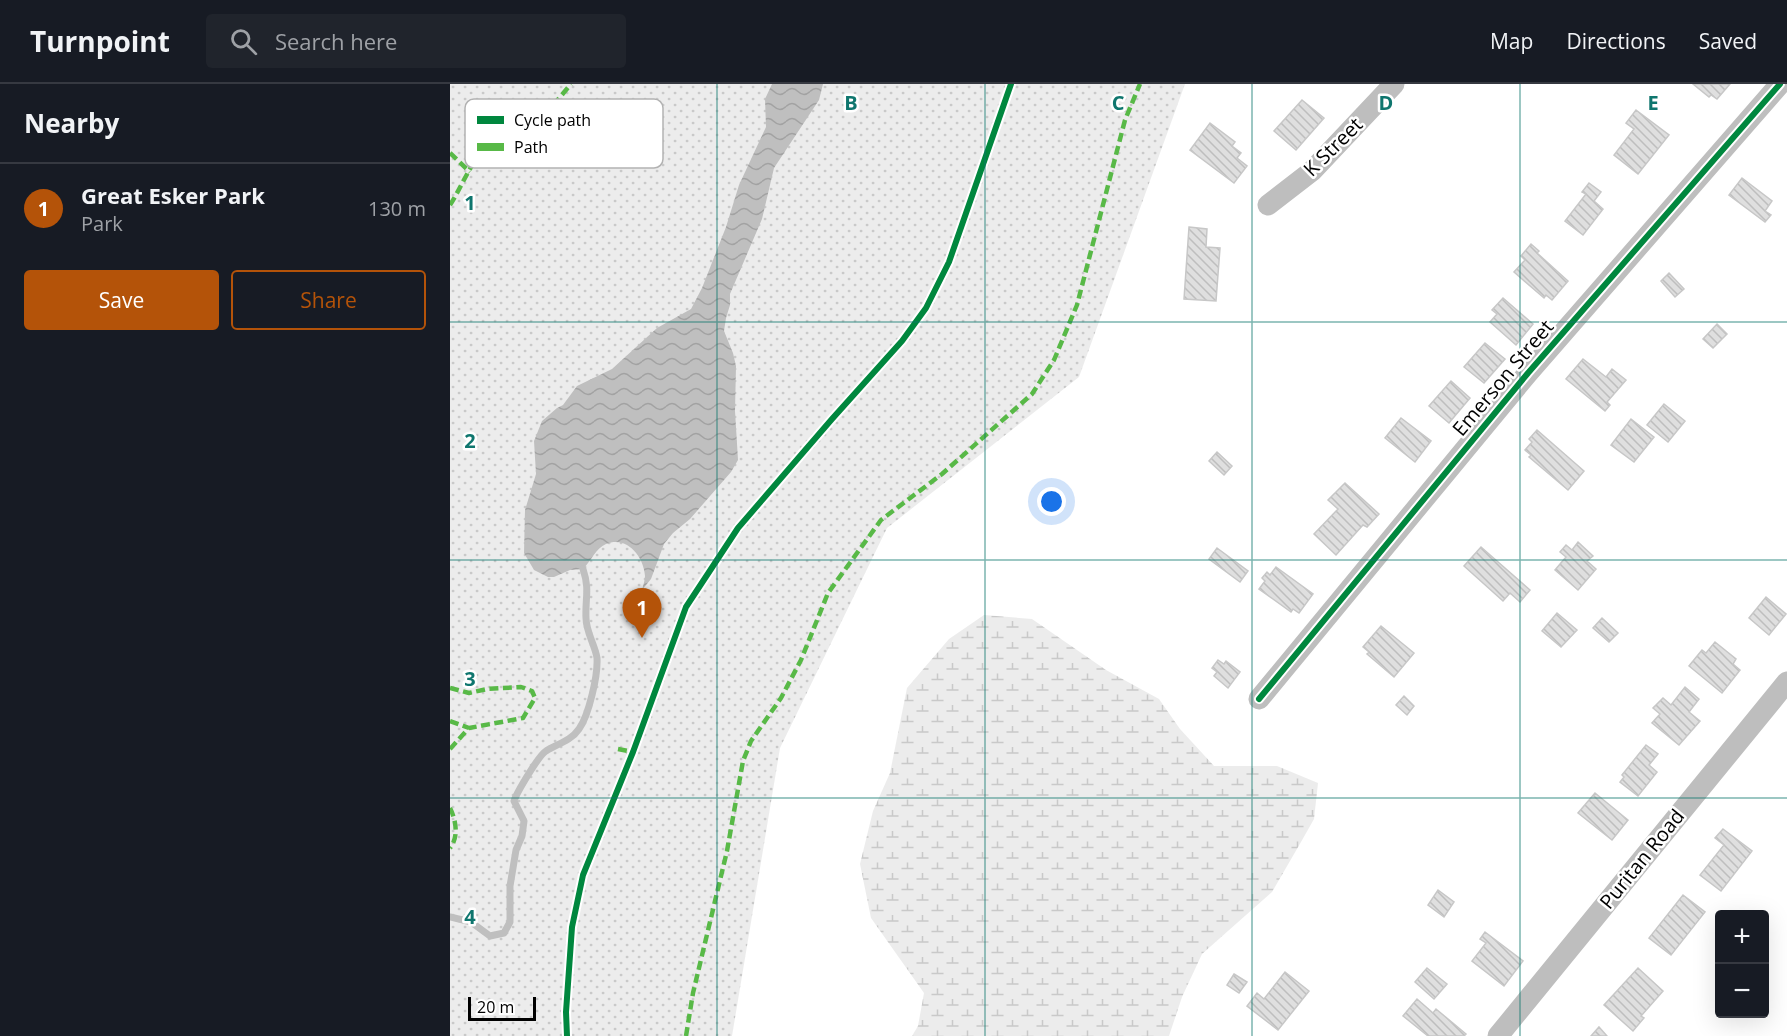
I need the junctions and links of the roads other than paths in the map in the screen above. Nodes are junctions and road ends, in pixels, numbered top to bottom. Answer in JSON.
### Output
{"nodes":[{"id":1,"x":1394,"y":84,"type":"edge"},
{"id":2,"x":1780,"y":84,"type":"edge"},
{"id":3,"x":1268,"y":205,"type":"dead end"},
{"id":4,"x":1787,"y":682,"type":"edge"},
{"id":5,"x":1259,"y":699,"type":"dead end"},
{"id":6,"x":1498,"y":1036,"type":"edge"}],
"edges":[{"from":1,"to":3,"type":"street","name":"K Street"},
{"from":2,"to":5,"type":"street","name":"Emerson Street"},
{"from":4,"to":6,"type":"street","name":"Puritan Road"}]}
